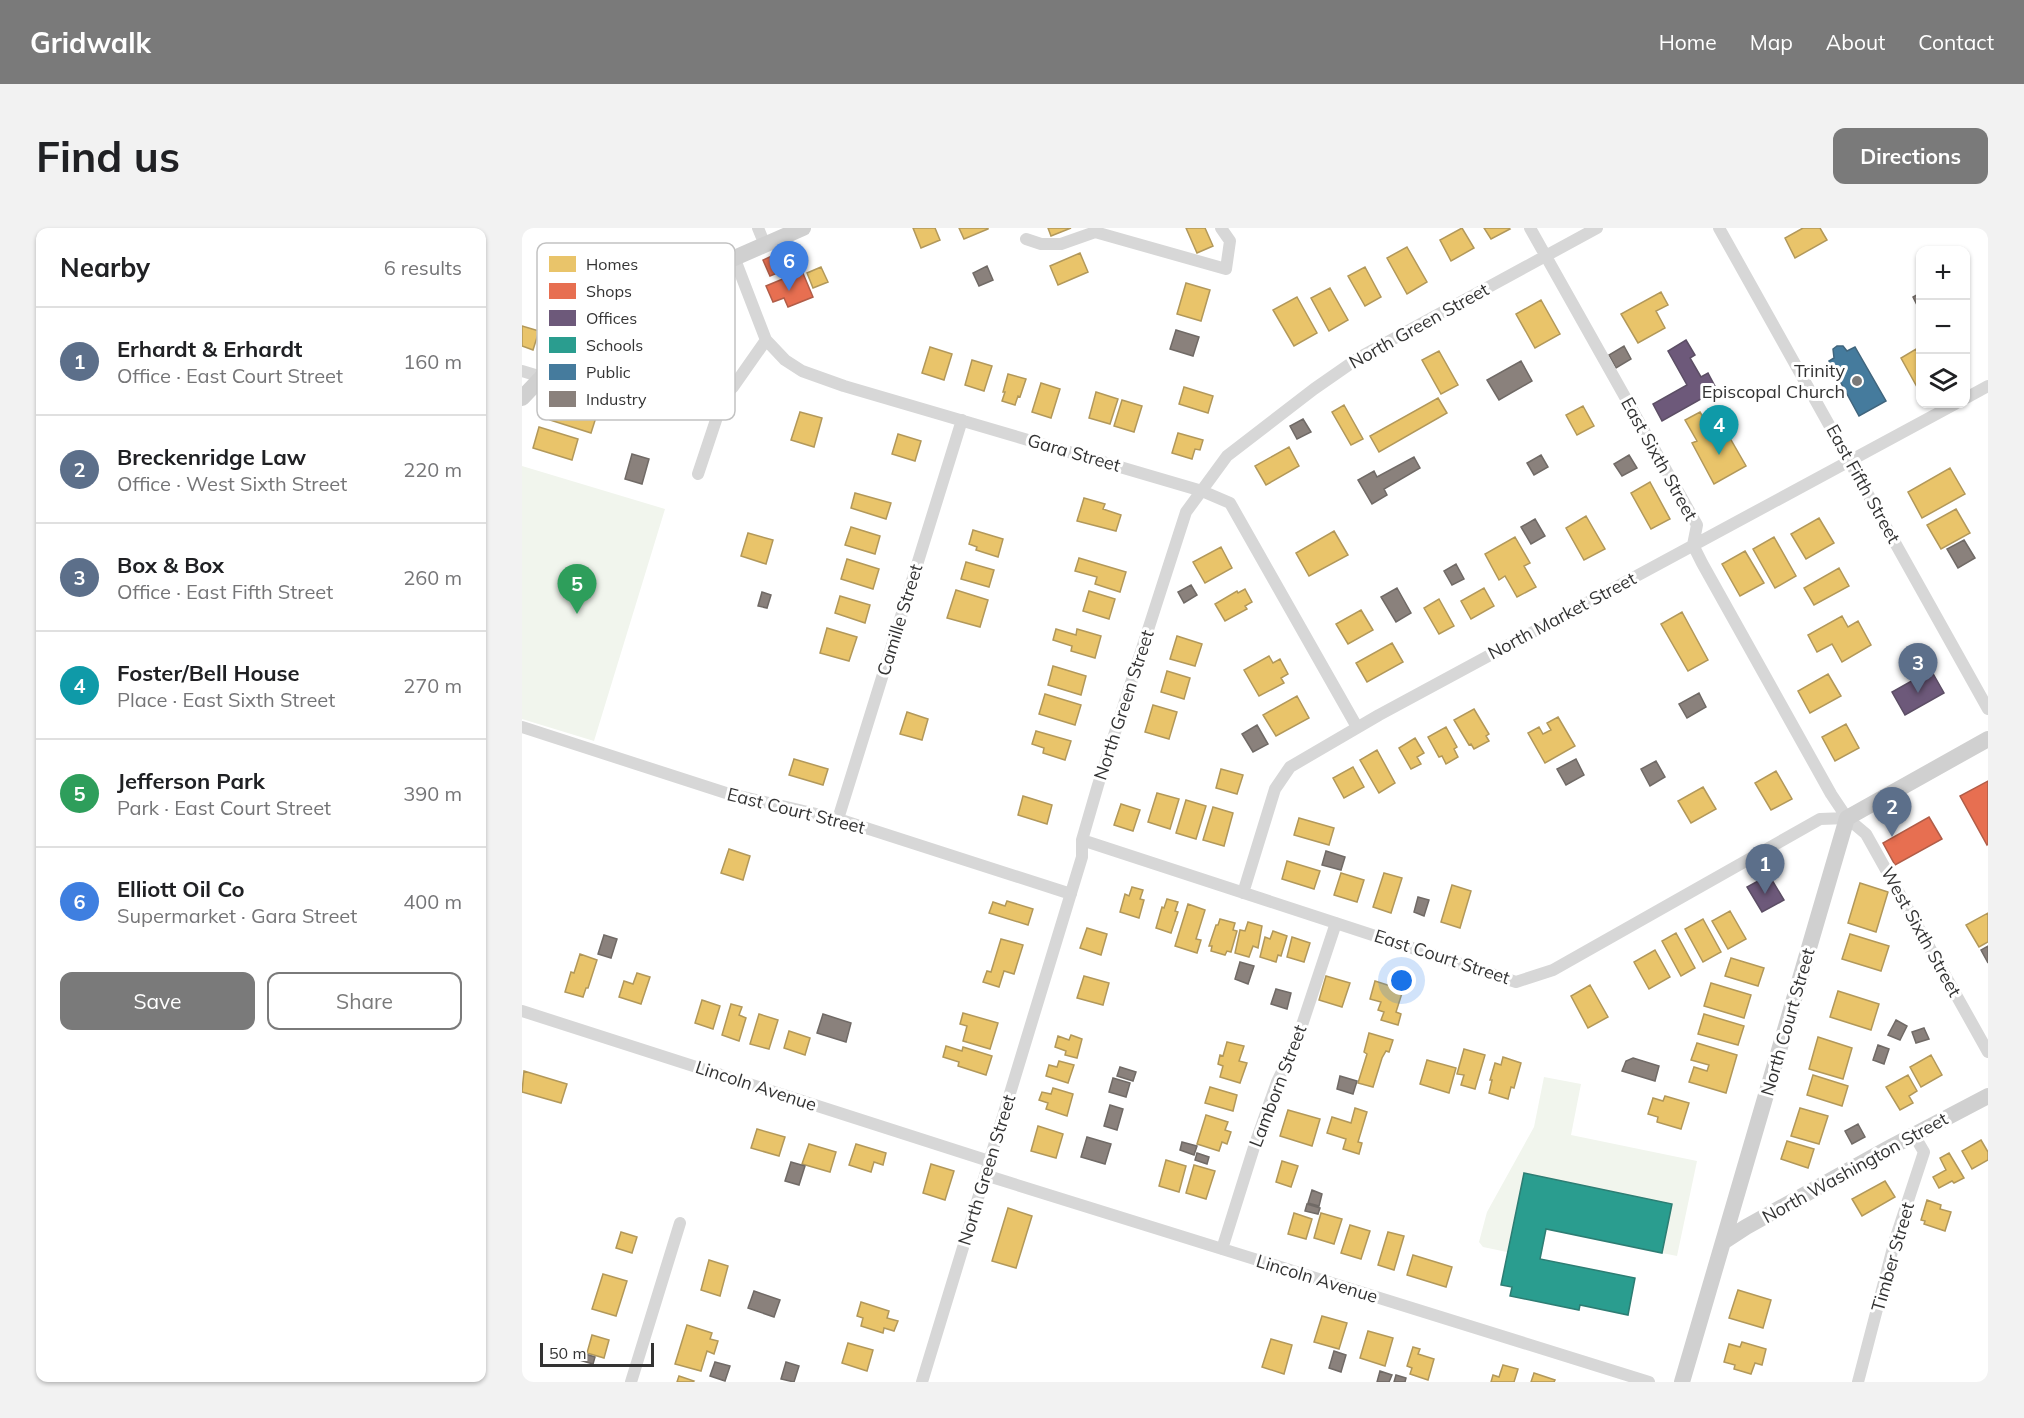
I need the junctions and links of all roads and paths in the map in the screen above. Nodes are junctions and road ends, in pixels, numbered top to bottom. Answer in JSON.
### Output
{"nodes":[{"id":1,"x":758,"y":228,"type":"edge"},
{"id":2,"x":803,"y":228,"type":"edge"},
{"id":3,"x":1221,"y":228,"type":"edge"},
{"id":4,"x":1530,"y":228,"type":"edge"},
{"id":5,"x":1597,"y":228,"type":"edge"},
{"id":6,"x":1719,"y":228,"type":"edge"},
{"id":7,"x":1026,"y":239,"type":"dead end"},
{"id":8,"x":765,"y":245,"type":"junction"},
{"id":9,"x":1545,"y":255,"type":"junction"},
{"id":10,"x":735,"y":257,"type":"edge"},
{"id":11,"x":735,"y":260,"type":"edge"},
{"id":12,"x":766,"y":340,"type":"junction"},
{"id":13,"x":522,"y":371,"type":"edge"},
{"id":14,"x":537,"y":376,"type":"edge"},
{"id":15,"x":537,"y":382,"type":"edge"},
{"id":16,"x":735,"y":384,"type":"edge"},
{"id":17,"x":1988,"y":386,"type":"edge"},
{"id":18,"x":1970,"y":395,"type":"edge"},
{"id":19,"x":522,"y":398,"type":"edge"},
{"id":20,"x":1948,"y":408,"type":"edge"},
{"id":21,"x":716,"y":420,"type":"edge"},
{"id":22,"x":962,"y":420,"type":"junction"},
{"id":23,"x":1850,"y":460,"type":"junction"},
{"id":24,"x":698,"y":474,"type":"dead end"},
{"id":25,"x":1202,"y":491,"type":"junction"},
{"id":26,"x":1693,"y":545,"type":"junction"},
{"id":27,"x":1988,"y":709,"type":"edge"},
{"id":28,"x":1357,"y":727,"type":"junction"},
{"id":29,"x":522,"y":728,"type":"edge"},
{"id":30,"x":1988,"y":739,"type":"edge"},
{"id":31,"x":1847,"y":818,"type":"junction"},
{"id":32,"x":838,"y":819,"type":"junction"},
{"id":33,"x":1082,"y":840,"type":"junction"},
{"id":34,"x":1243,"y":893,"type":"junction"},
{"id":35,"x":1071,"y":894,"type":"junction"},
{"id":36,"x":1336,"y":923,"type":"junction"},
{"id":37,"x":522,"y":1011,"type":"edge"},
{"id":38,"x":1988,"y":1052,"type":"edge"},
{"id":39,"x":1988,"y":1096,"type":"edge"},
{"id":40,"x":1914,"y":1135,"type":"junction"},
{"id":41,"x":989,"y":1161,"type":"junction"},
{"id":42,"x":985,"y":1175,"type":"junction"},
{"id":43,"x":680,"y":1223,"type":"dead end"},
{"id":44,"x":1723,"y":1242,"type":"junction"},
{"id":45,"x":1222,"y":1249,"type":"junction"},
{"id":46,"x":631,"y":1382,"type":"edge"},
{"id":47,"x":922,"y":1382,"type":"edge"},
{"id":48,"x":1650,"y":1382,"type":"edge"},
{"id":49,"x":1682,"y":1382,"type":"edge"},
{"id":50,"x":1858,"y":1382,"type":"edge"}],
"edges":[{"from":1,"to":8,"type":"street"},
{"from":2,"to":8,"type":"main road"},
{"from":3,"to":7,"type":"street"},
{"from":4,"to":9,"type":"street","name":"East Sixth Street"},
{"from":5,"to":9,"type":"street","name":"North Green Street"},
{"from":6,"to":23,"type":"street","name":"East Fifth Street"},
{"from":8,"to":10,"type":"main road"},
{"from":9,"to":25,"type":"street","name":"North Green Street"},
{"from":9,"to":26,"type":"street","name":"East Sixth Street"},
{"from":11,"to":12,"type":"street","name":"Gara Street"},
{"from":12,"to":16,"type":"street"},
{"from":12,"to":22,"type":"street","name":"Gara Street"},
{"from":13,"to":14,"type":"street"},
{"from":15,"to":19,"type":"main road"},
{"from":17,"to":18,"type":"street"},
{"from":20,"to":23,"type":"street","name":"North Market Street"},
{"from":21,"to":24,"type":"street"},
{"from":22,"to":25,"type":"street","name":"Gara Street"},
{"from":22,"to":32,"type":"street","name":"Camille Street"},
{"from":23,"to":26,"type":"street","name":"North Market Street"},
{"from":23,"to":27,"type":"street","name":"East Fifth Street"},
{"from":25,"to":28,"type":"street","name":"Gara Street"},
{"from":25,"to":33,"type":"street","name":"North Green Street"},
{"from":26,"to":28,"type":"street","name":"North Market Street"},
{"from":26,"to":31,"type":"street","name":"East Sixth Street"},
{"from":28,"to":34,"type":"street","name":"North Market Street"},
{"from":29,"to":32,"type":"street","name":"East Court Street"},
{"from":30,"to":31,"type":"main road"},
{"from":31,"to":36,"type":"street","name":"East Court Street"},
{"from":31,"to":38,"type":"street","name":"West Sixth Street"},
{"from":31,"to":44,"type":"main road","name":"North Court Street"},
{"from":32,"to":35,"type":"street","name":"East Court Street"},
{"from":33,"to":34,"type":"street","name":"East Court Street"},
{"from":33,"to":35,"type":"street","name":"North Green Street"},
{"from":34,"to":36,"type":"street","name":"East Court Street"},
{"from":35,"to":41,"type":"street","name":"North Green Street"},
{"from":36,"to":45,"type":"street","name":"Lamborn Street"},
{"from":37,"to":41,"type":"street","name":"Lincoln Avenue"},
{"from":39,"to":40,"type":"main road","name":"North Washington Street"},
{"from":40,"to":44,"type":"main road","name":"North Washington Street"},
{"from":40,"to":50,"type":"street","name":"Timber Street"},
{"from":41,"to":42,"type":"street","name":"North Green Street"},
{"from":42,"to":45,"type":"street","name":"Lincoln Avenue"},
{"from":42,"to":47,"type":"street","name":"North Green Street"},
{"from":43,"to":46,"type":"street"},
{"from":44,"to":49,"type":"main road","name":"North Court Street"},
{"from":45,"to":48,"type":"street","name":"Lincoln Avenue"}]}
